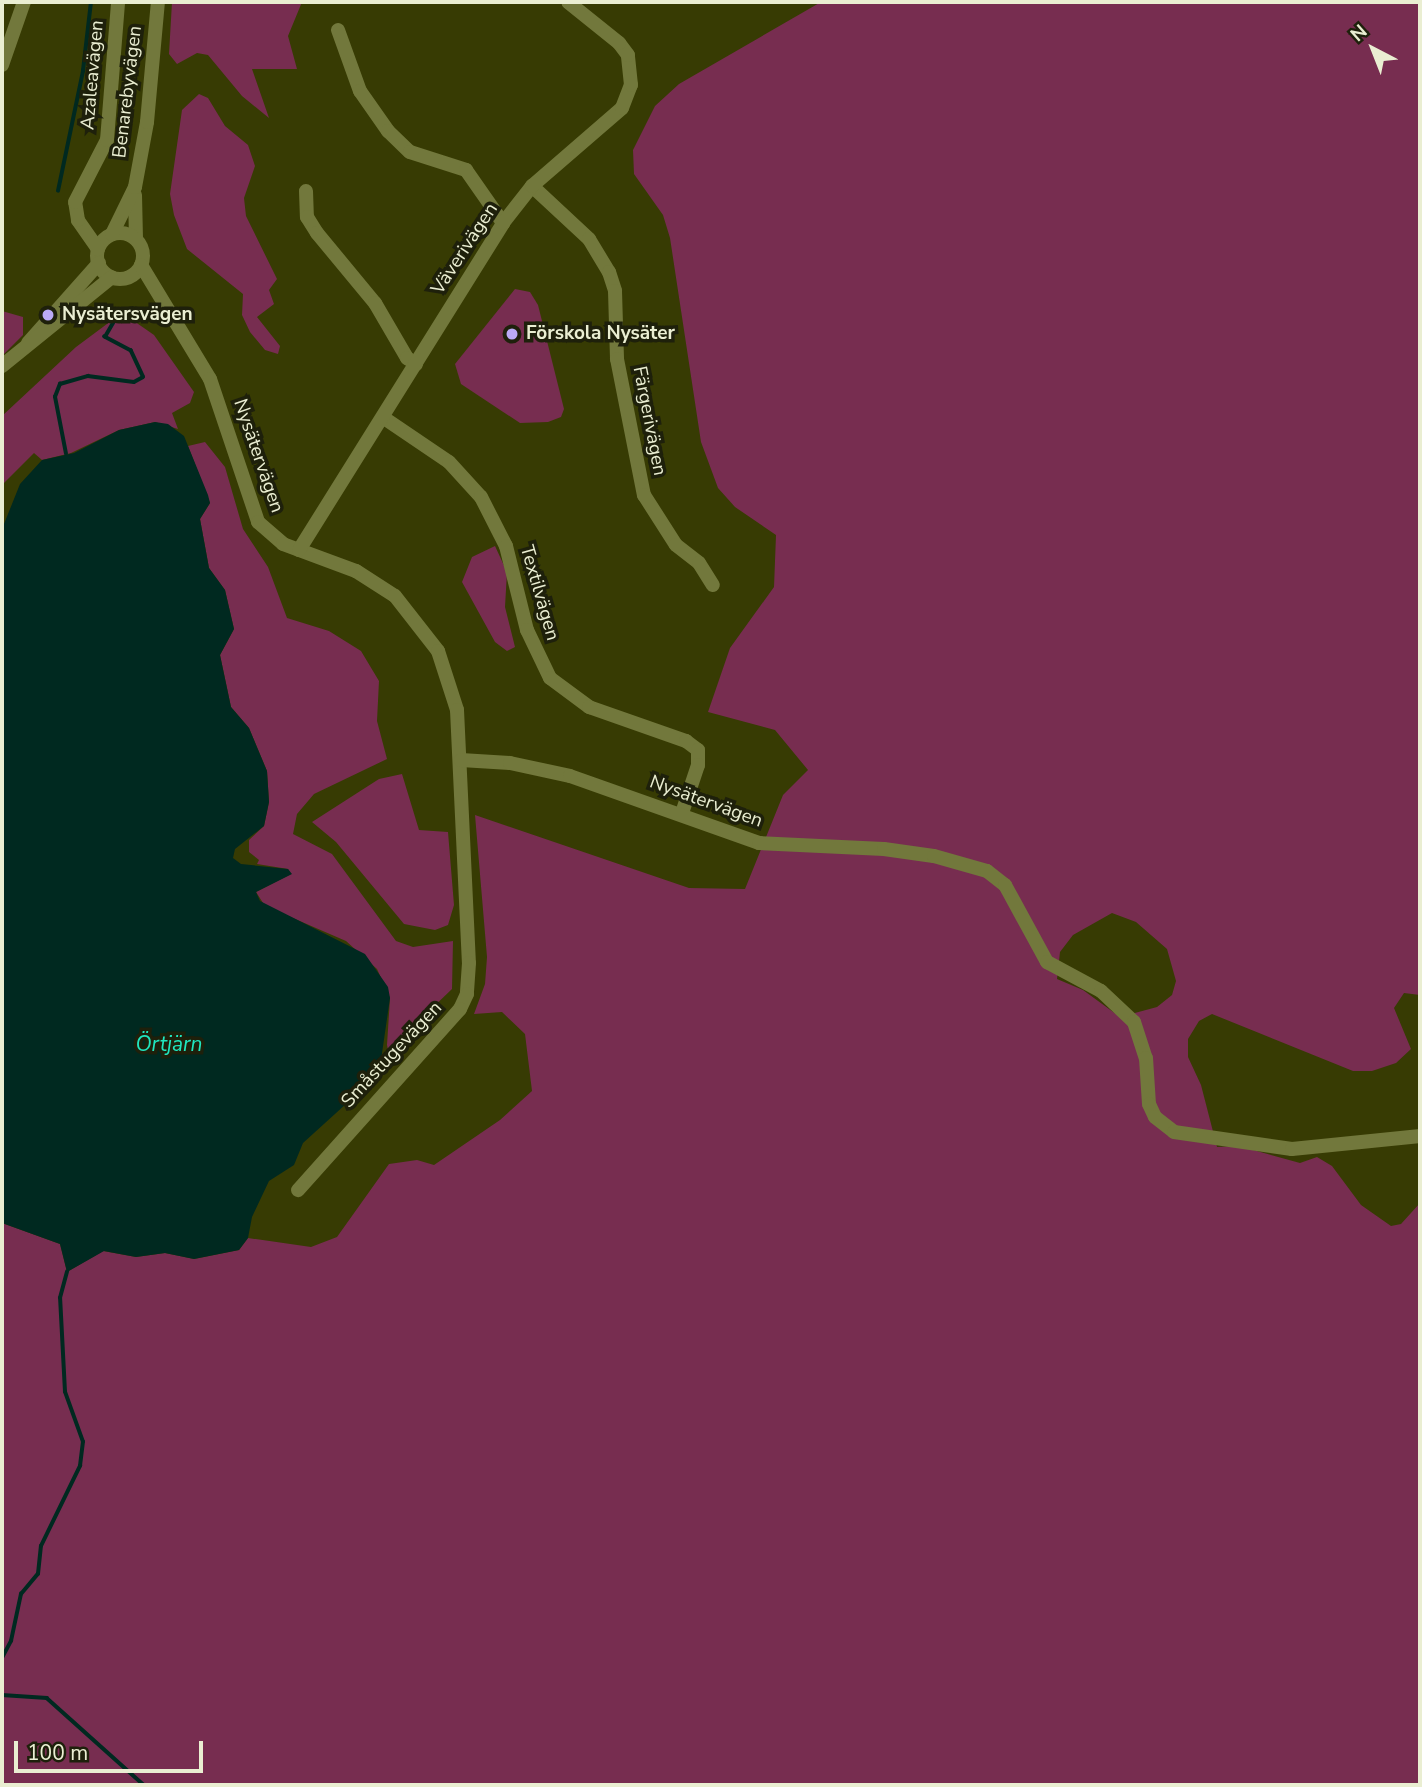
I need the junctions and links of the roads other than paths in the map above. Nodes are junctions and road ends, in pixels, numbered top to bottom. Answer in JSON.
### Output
{"nodes":[{"id":1,"x":24,"y":2,"type":"edge"},
{"id":2,"x":118,"y":2,"type":"edge"},
{"id":3,"x":158,"y":2,"type":"edge"},
{"id":4,"x":568,"y":2,"type":"edge"},
{"id":5,"x":338,"y":30,"type":"dead end"},
{"id":6,"x":2,"y":65,"type":"edge"},
{"id":7,"x":532,"y":186,"type":"junction"},
{"id":8,"x":135,"y":187,"type":"junction"},
{"id":9,"x":306,"y":191,"type":"dead end"},
{"id":10,"x":503,"y":223,"type":"junction"},
{"id":11,"x":83,"y":226,"type":"junction"},
{"id":12,"x":110,"y":235,"type":"junction"},
{"id":13,"x":136,"y":239,"type":"junction"},
{"id":14,"x":99,"y":256,"type":"junction"},
{"id":15,"x":141,"y":265,"type":"junction"},
{"id":16,"x":112,"y":277,"type":"junction"},
{"id":17,"x":129,"y":277,"type":"junction"},
{"id":18,"x":156,"y":292,"type":"junction"},
{"id":19,"x":25,"y":347,"type":"junction"},
{"id":20,"x":416,"y":364,"type":"junction"},
{"id":21,"x":2,"y":366,"type":"edge"},
{"id":22,"x":384,"y":418,"type":"junction"},
{"id":23,"x":299,"y":551,"type":"junction"},
{"id":24,"x":713,"y":585,"type":"dead end"},
{"id":25,"x":461,"y":760,"type":"junction"},
{"id":26,"x":682,"y":813,"type":"junction"},
{"id":27,"x":1420,"y":1136,"type":"edge"},
{"id":28,"x":298,"y":1190,"type":"dead end"}],
"edges":[{"from":1,"to":6,"type":"street"},
{"from":2,"to":11,"type":"street","name":"Azaleavägen"},
{"from":3,"to":8,"type":"street","name":"Benarebyvägen"},
{"from":4,"to":7,"type":"street","name":"Väverivägen"},
{"from":5,"to":10,"type":"street"},
{"from":7,"to":10,"type":"street","name":"Väverivägen"},
{"from":7,"to":24,"type":"street","name":"Färgerivägen"},
{"from":8,"to":12,"type":"street","name":"Benarebyvägen"},
{"from":8,"to":13,"type":"street","name":"Benarebyvägen"},
{"from":9,"to":20,"type":"street"},
{"from":10,"to":20,"type":"street","name":"Väverivägen"},
{"from":11,"to":12,"type":"street"},
{"from":11,"to":14,"type":"street","name":"Azaleavägen"},
{"from":12,"to":13,"type":"street"},
{"from":12,"to":14,"type":"street"},
{"from":13,"to":15,"type":"street"},
{"from":14,"to":16,"type":"street"},
{"from":14,"to":19,"type":"street"},
{"from":15,"to":17,"type":"street"},
{"from":15,"to":18,"type":"street","name":"Nysätervägen"},
{"from":16,"to":17,"type":"street"},
{"from":16,"to":19,"type":"street"},
{"from":17,"to":18,"type":"street","name":"Nysätervägen"},
{"from":18,"to":23,"type":"street","name":"Nysätervägen"},
{"from":19,"to":21,"type":"street"},
{"from":20,"to":22,"type":"street","name":"Väverivägen"},
{"from":22,"to":23,"type":"street","name":"Väverivägen"},
{"from":22,"to":26,"type":"street","name":"Textilvägen"},
{"from":23,"to":25,"type":"street","name":"Nysätervägen"},
{"from":25,"to":26,"type":"street","name":"Nysätervägen"},
{"from":25,"to":28,"type":"street","name":"Småstugevägen"},
{"from":26,"to":27,"type":"street","name":"Nysätervägen"}]}
